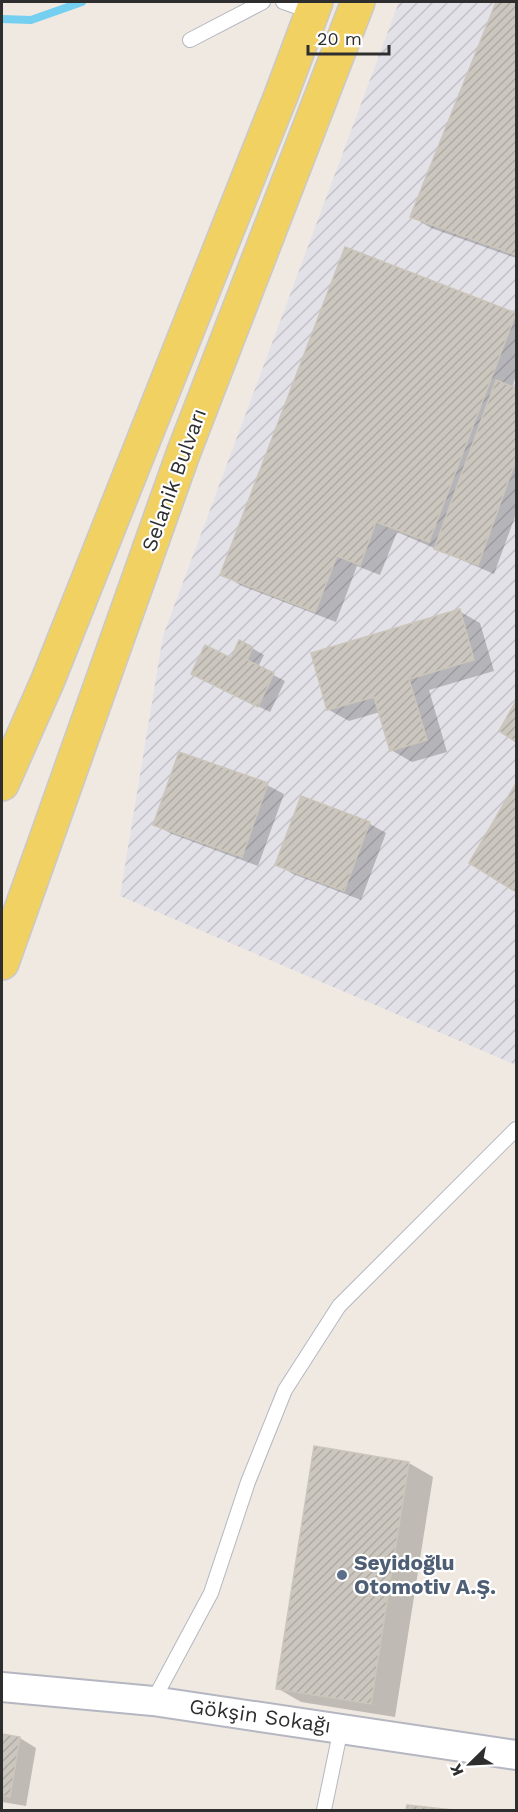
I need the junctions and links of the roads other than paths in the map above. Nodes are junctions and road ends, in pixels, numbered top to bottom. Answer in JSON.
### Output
{"nodes":[{"id":1,"x":262,"y":2,"type":"edge"},
{"id":2,"x":358,"y":2,"type":"edge"},
{"id":3,"x":303,"y":5,"type":"edge"},
{"id":4,"x":190,"y":40,"type":"dead end"},
{"id":5,"x":108,"y":526,"type":"junction"},
{"id":6,"x":153,"y":537,"type":"junction"},
{"id":7,"x":48,"y":680,"type":"junction"},
{"id":8,"x":2,"y":732,"type":"edge"},
{"id":9,"x":2,"y":784,"type":"edge"},
{"id":10,"x":2,"y":963,"type":"edge"},
{"id":11,"x":516,"y":1130,"type":"edge"},
{"id":12,"x":2,"y":1687,"type":"edge"},
{"id":13,"x":153,"y":1701,"type":"junction"},
{"id":14,"x":341,"y":1728,"type":"junction"},
{"id":15,"x":516,"y":1755,"type":"edge"},
{"id":16,"x":324,"y":1810,"type":"edge"}],
"edges":[{"from":1,"to":4,"type":"lane"},
{"from":2,"to":6,"type":"main road","name":"Selanik Bulvarı"},
{"from":3,"to":5,"type":"main road","name":"Selanik Bulvarı"},
{"from":5,"to":6,"type":"main road"},
{"from":5,"to":7,"type":"main road","name":"Selanik Bulvarı"},
{"from":6,"to":10,"type":"main road","name":"Selanik Bulvarı"},
{"from":7,"to":8,"type":"main road"},
{"from":7,"to":9,"type":"main road","name":"Selanik Bulvarı"},
{"from":11,"to":13,"type":"lane"},
{"from":12,"to":13,"type":"street","name":"Gökşin Sokağı"},
{"from":13,"to":14,"type":"street","name":"Gökşin Sokağı"},
{"from":14,"to":15,"type":"street","name":"Gökşin Sokağı"},
{"from":14,"to":16,"type":"lane"}]}
